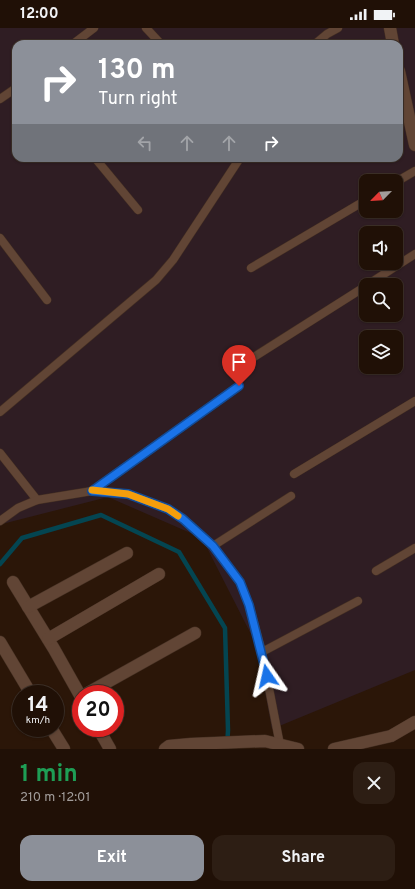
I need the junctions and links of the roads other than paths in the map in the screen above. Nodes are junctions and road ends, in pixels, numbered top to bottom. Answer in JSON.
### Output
{"nodes":[{"id":1,"x":94,"y":28,"type":"edge"},
{"id":2,"x":146,"y":28,"type":"edge"},
{"id":3,"x":338,"y":28,"type":"edge"},
{"id":4,"x":390,"y":28,"type":"edge"},
{"id":5,"x":78,"y":40,"type":"edge"},
{"id":6,"x":157,"y":40,"type":"edge"},
{"id":7,"x":320,"y":40,"type":"edge"},
{"id":8,"x":392,"y":40,"type":"edge"},
{"id":9,"x":403,"y":90,"type":"edge"},
{"id":10,"x":12,"y":91,"type":"edge"},
{"id":11,"x":0,"y":99,"type":"edge"},
{"id":12,"x":415,"y":145,"type":"edge"},
{"id":13,"x":98,"y":162,"type":"edge"},
{"id":14,"x":237,"y":162,"type":"edge"},
{"id":15,"x":415,"y":171,"type":"edge"},
{"id":16,"x":403,"y":178,"type":"edge"},
{"id":17,"x":359,"y":204,"type":"edge"},
{"id":18,"x":138,"y":210,"type":"dead end"},
{"id":19,"x":0,"y":238,"type":"edge"},
{"id":20,"x":415,"y":254,"type":"edge"},
{"id":21,"x":251,"y":268,"type":"dead end"},
{"id":22,"x":377,"y":278,"type":"edge"},
{"id":23,"x":359,"y":289,"type":"edge"},
{"id":24,"x":47,"y":300,"type":"dead end"},
{"id":25,"x":246,"y":362,"type":"dead end"},
{"id":26,"x":239,"y":386,"type":"dead end"},
{"id":27,"x":415,"y":401,"type":"edge"},
{"id":28,"x":0,"y":412,"type":"edge"},
{"id":29,"x":0,"y":453,"type":"edge"},
{"id":30,"x":294,"y":474,"type":"dead end"},
{"id":31,"x":92,"y":491,"type":"junction"},
{"id":32,"x":290,"y":496,"type":"dead end"},
{"id":33,"x":37,"y":500,"type":"junction"},
{"id":34,"x":0,"y":521,"type":"edge"},
{"id":35,"x":213,"y":546,"type":"junction"},
{"id":36,"x":415,"y":548,"type":"edge"},
{"id":37,"x":127,"y":553,"type":"dead end"},
{"id":38,"x":376,"y":571,"type":"dead end"},
{"id":39,"x":159,"y":574,"type":"dead end"},
{"id":40,"x":13,"y":582,"type":"dead end"},
{"id":41,"x":358,"y":600,"type":"dead end"},
{"id":42,"x":28,"y":607,"type":"junction"},
{"id":43,"x":195,"y":633,"type":"dead end"},
{"id":44,"x":48,"y":639,"type":"junction"},
{"id":45,"x":0,"y":642,"type":"edge"},
{"id":46,"x":262,"y":652,"type":"junction"},
{"id":47,"x":26,"y":685,"type":"edge"},
{"id":48,"x":74,"y":685,"type":"edge"},
{"id":49,"x":102,"y":685,"type":"edge"},
{"id":50,"x":415,"y":722,"type":"edge"},
{"id":51,"x":57,"y":737,"type":"edge"},
{"id":52,"x":103,"y":737,"type":"edge"},
{"id":53,"x":280,"y":745,"type":"junction"},
{"id":54,"x":168,"y":748,"type":"edge"},
{"id":55,"x":64,"y":749,"type":"edge"},
{"id":56,"x":110,"y":749,"type":"edge"},
{"id":57,"x":298,"y":749,"type":"edge"},
{"id":58,"x":334,"y":749,"type":"edge"}],
"edges":[{"from":1,"to":5,"type":"lane"},
{"from":2,"to":6,"type":"lane"},
{"from":3,"to":7,"type":"lane"},
{"from":4,"to":8,"type":"street"},
{"from":9,"to":12,"type":"street"},
{"from":10,"to":11,"type":"lane"},
{"from":13,"to":18,"type":"lane"},
{"from":14,"to":28,"type":"lane"},
{"from":15,"to":16,"type":"lane"},
{"from":17,"to":21,"type":"lane"},
{"from":19,"to":24,"type":"lane"},
{"from":20,"to":22,"type":"lane"},
{"from":23,"to":25,"type":"lane"},
{"from":26,"to":31,"type":"lane"},
{"from":27,"to":30,"type":"lane"},
{"from":29,"to":33,"type":"lane"},
{"from":31,"to":33,"type":"lane"},
{"from":31,"to":35,"type":"lane"},
{"from":32,"to":35,"type":"lane"},
{"from":33,"to":34,"type":"lane"},
{"from":35,"to":46,"type":"lane"},
{"from":36,"to":38,"type":"lane"},
{"from":37,"to":42,"type":"street"},
{"from":39,"to":44,"type":"street"},
{"from":40,"to":42,"type":"street"},
{"from":41,"to":46,"type":"lane"},
{"from":42,"to":44,"type":"street"},
{"from":43,"to":49,"type":"street"},
{"from":44,"to":48,"type":"street"},
{"from":45,"to":47,"type":"street"},
{"from":46,"to":53,"type":"lane"},
{"from":50,"to":58,"type":"street"},
{"from":51,"to":55,"type":"street"},
{"from":52,"to":56,"type":"street"},
{"from":53,"to":54,"type":"street"},
{"from":53,"to":57,"type":"street"}]}
